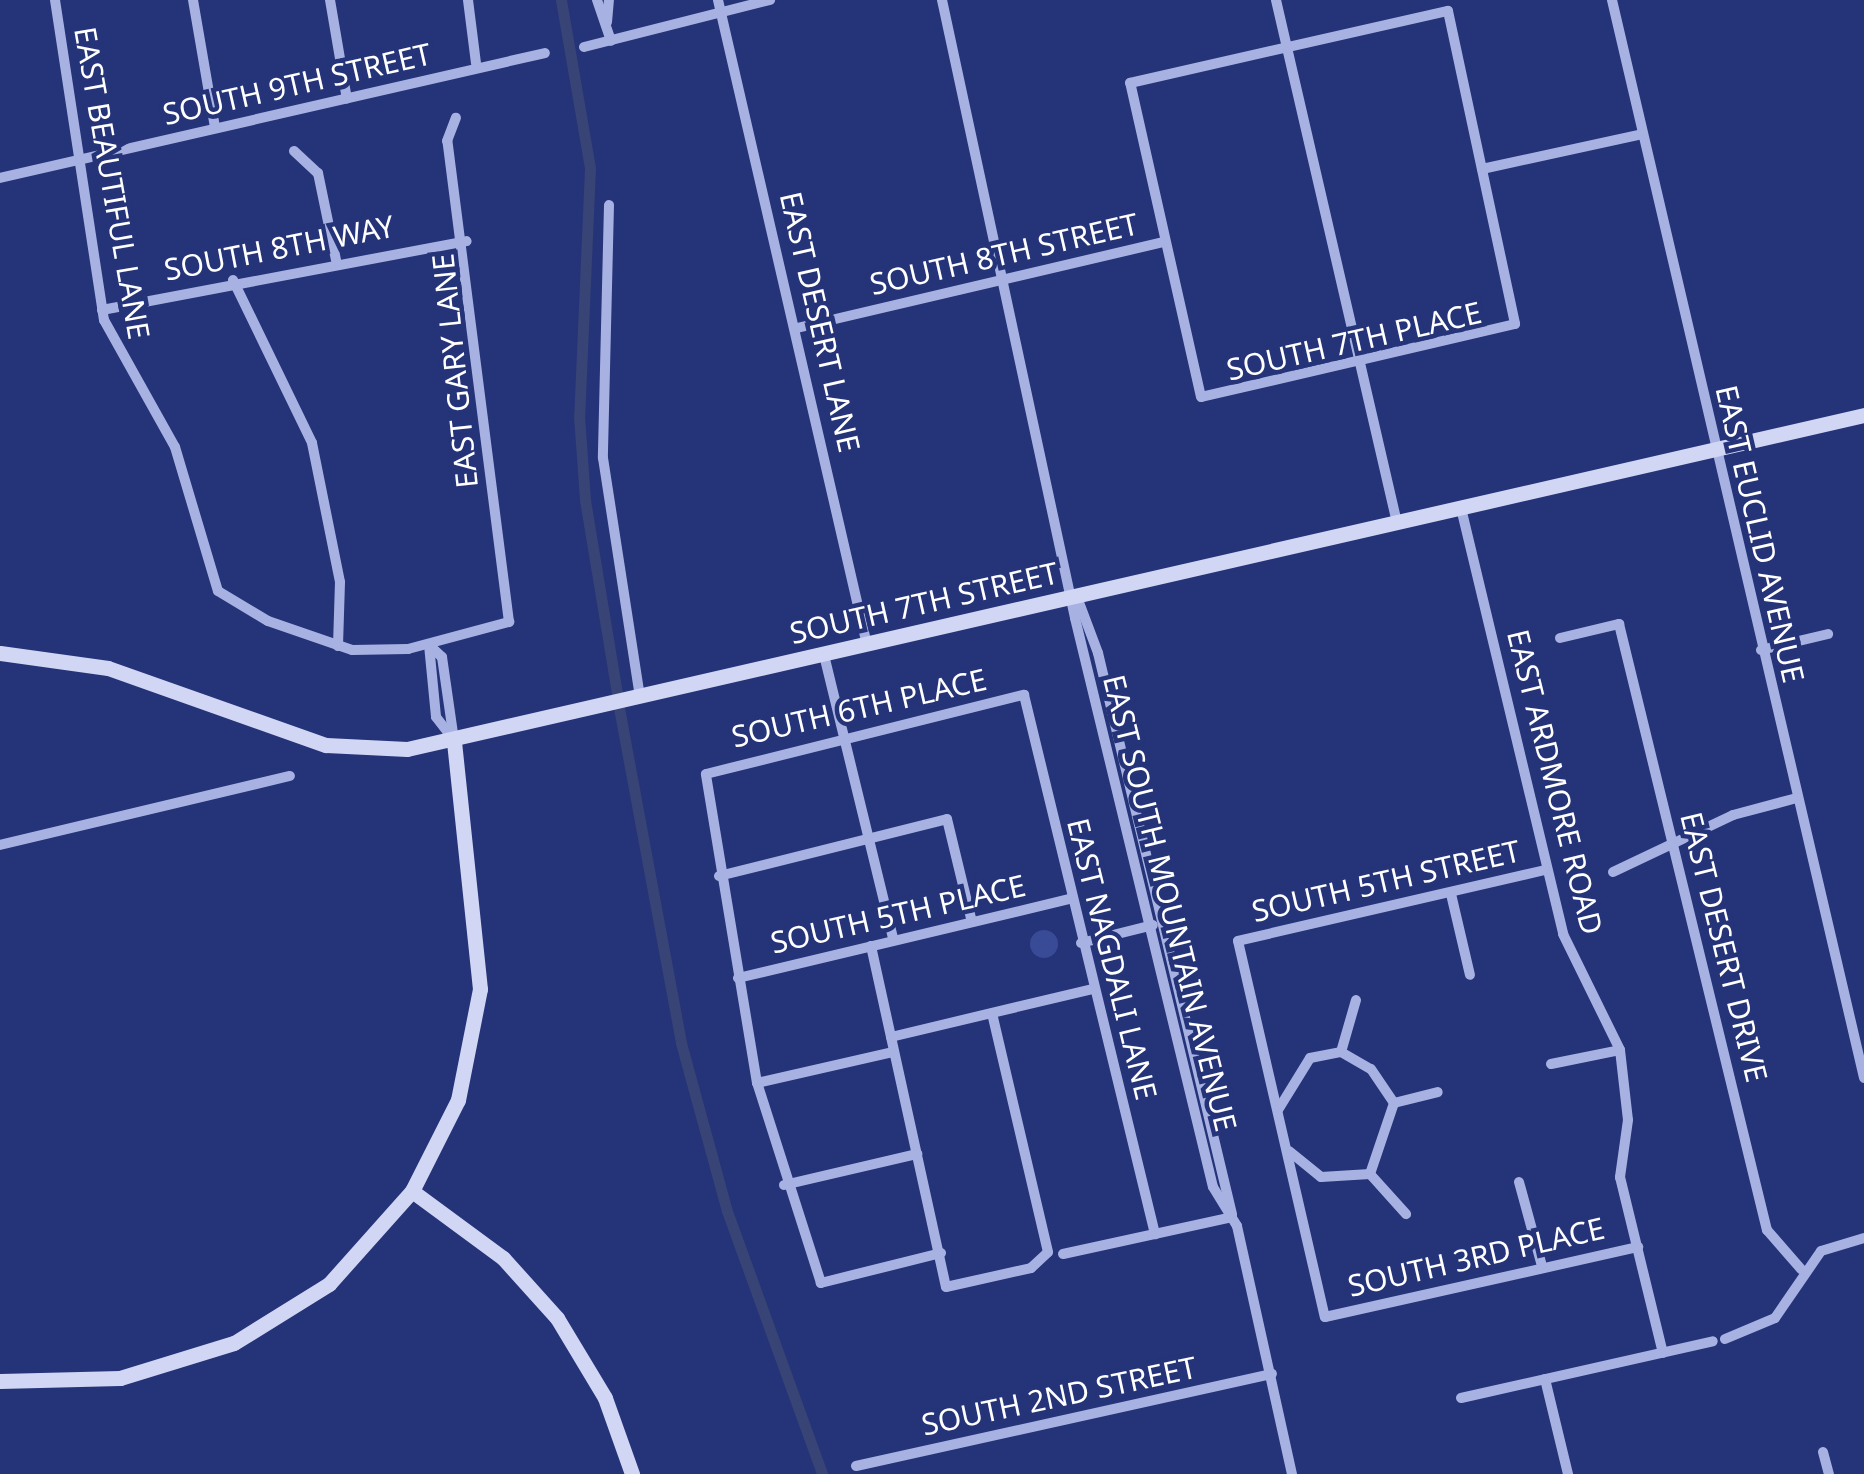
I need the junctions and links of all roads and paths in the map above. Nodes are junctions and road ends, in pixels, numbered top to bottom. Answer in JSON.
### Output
{"nodes":[{"id":1,"x":54,"y":0,"type":"edge"},
{"id":2,"x":193,"y":0,"type":"edge"},
{"id":3,"x":330,"y":0,"type":"edge"},
{"id":4,"x":468,"y":0,"type":"edge"},
{"id":5,"x":597,"y":0,"type":"edge"},
{"id":6,"x":609,"y":0,"type":"edge"},
{"id":7,"x":770,"y":0,"type":"edge"},
{"id":8,"x":942,"y":0,"type":"edge"},
{"id":9,"x":1276,"y":0,"type":"edge"},
{"id":10,"x":1612,"y":0,"type":"edge"},
{"id":11,"x":720,"y":5,"type":"edge"},
{"id":12,"x":607,"y":22,"type":"junction"},
{"id":13,"x":611,"y":41,"type":"junction"},
{"id":14,"x":584,"y":47,"type":"dead end"},
{"id":15,"x":1286,"y":48,"type":"junction"},
{"id":16,"x":544,"y":53,"type":"dead end"},
{"id":17,"x":476,"y":63,"type":"junction"},
{"id":18,"x":347,"y":98,"type":"junction"},
{"id":19,"x":456,"y":118,"type":"dead end"},
{"id":20,"x":214,"y":128,"type":"junction"},
{"id":21,"x":1642,"y":134,"type":"junction"},
{"id":22,"x":294,"y":151,"type":"dead end"},
{"id":23,"x":81,"y":159,"type":"junction"},
{"id":24,"x":1482,"y":169,"type":"junction"},
{"id":25,"x":0,"y":178,"type":"edge"},
{"id":26,"x":609,"y":205,"type":"dead end"},
{"id":27,"x":467,"y":241,"type":"junction"},
{"id":28,"x":1165,"y":242,"type":"junction"},
{"id":29,"x":336,"y":260,"type":"junction"},
{"id":30,"x":1006,"y":278,"type":"junction"},
{"id":31,"x":233,"y":280,"type":"junction"},
{"id":32,"x":102,"y":310,"type":"junction"},
{"id":33,"x":797,"y":328,"type":"junction"},
{"id":34,"x":1360,"y":367,"type":"junction"},
{"id":35,"x":1864,"y":416,"type":"edge"},
{"id":36,"x":1714,"y":451,"type":"junction"},
{"id":37,"x":1461,"y":508,"type":"junction"},
{"id":38,"x":1396,"y":523,"type":"junction"},
{"id":39,"x":1076,"y":596,"type":"junction"},
{"id":40,"x":1828,"y":634,"type":"dead end"},
{"id":41,"x":1560,"y":638,"type":"dead end"},
{"id":42,"x":867,"y":644,"type":"junction"},
{"id":43,"x":430,"y":645,"type":"junction"},
{"id":44,"x":338,"y":646,"type":"junction"},
{"id":45,"x":1761,"y":650,"type":"junction"},
{"id":46,"x":0,"y":653,"type":"edge"},
{"id":47,"x":824,"y":655,"type":"junction"},
{"id":48,"x":447,"y":679,"type":"junction"},
{"id":49,"x":430,"y":684,"type":"junction"},
{"id":50,"x":1024,"y":695,"type":"joint"},
{"id":51,"x":640,"y":696,"type":"junction"},
{"id":52,"x":844,"y":738,"type":"junction"},
{"id":53,"x":454,"y":740,"type":"junction"},
{"id":54,"x":290,"y":776,"type":"dead end"},
{"id":55,"x":1797,"y":798,"type":"junction"},
{"id":56,"x":868,"y":840,"type":"junction"},
{"id":57,"x":0,"y":845,"type":"edge"},
{"id":58,"x":1674,"y":846,"type":"junction"},
{"id":59,"x":1545,"y":870,"type":"junction"},
{"id":60,"x":1613,"y":872,"type":"dead end"},
{"id":61,"x":719,"y":876,"type":"junction"},
{"id":62,"x":1451,"y":894,"type":"junction"},
{"id":63,"x":1070,"y":899,"type":"junction"},
{"id":64,"x":972,"y":922,"type":"junction"},
{"id":65,"x":1164,"y":922,"type":"junction"},
{"id":66,"x":1150,"y":926,"type":"junction"},
{"id":67,"x":893,"y":937,"type":"junction"},
{"id":68,"x":1081,"y":943,"type":"junction"},
{"id":69,"x":870,"y":946,"type":"junction"},
{"id":70,"x":1470,"y":975,"type":"dead end"},
{"id":71,"x":738,"y":978,"type":"junction"},
{"id":72,"x":1093,"y":989,"type":"junction"},
{"id":73,"x":1356,"y":1000,"type":"dead end"},
{"id":74,"x":992,"y":1013,"type":"junction"},
{"id":75,"x":891,"y":1036,"type":"junction"},
{"id":76,"x":1620,"y":1050,"type":"junction"},
{"id":77,"x":894,"y":1052,"type":"junction"},
{"id":78,"x":1341,"y":1052,"type":"junction"},
{"id":79,"x":1551,"y":1064,"type":"dead end"},
{"id":80,"x":1864,"y":1078,"type":"edge"},
{"id":81,"x":758,"y":1083,"type":"junction"},
{"id":82,"x":1438,"y":1092,"type":"dead end"},
{"id":83,"x":1394,"y":1103,"type":"junction"},
{"id":84,"x":1278,"y":1112,"type":"junction"},
{"id":85,"x":1286,"y":1146,"type":"junction"},
{"id":86,"x":917,"y":1154,"type":"junction"},
{"id":87,"x":1370,"y":1174,"type":"junction"},
{"id":88,"x":1519,"y":1182,"type":"dead end"},
{"id":89,"x":784,"y":1185,"type":"junction"},
{"id":90,"x":412,"y":1191,"type":"junction"},
{"id":91,"x":1406,"y":1214,"type":"dead end"},
{"id":92,"x":1232,"y":1218,"type":"junction"},
{"id":93,"x":1154,"y":1234,"type":"junction"},
{"id":94,"x":1864,"y":1238,"type":"edge"},
{"id":95,"x":1638,"y":1247,"type":"junction"},
{"id":96,"x":941,"y":1253,"type":"junction"},
{"id":97,"x":1063,"y":1254,"type":"dead end"},
{"id":98,"x":1542,"y":1266,"type":"junction"},
{"id":99,"x":1801,"y":1268,"type":"junction"},
{"id":100,"x":1776,"y":1318,"type":"junction"},
{"id":101,"x":1786,"y":1327,"type":"dead end"},
{"id":102,"x":1663,"y":1353,"type":"junction"},
{"id":103,"x":1272,"y":1374,"type":"junction"},
{"id":104,"x":1545,"y":1379,"type":"junction"},
{"id":105,"x":0,"y":1382,"type":"edge"},
{"id":106,"x":1461,"y":1398,"type":"dead end"},
{"id":107,"x":1823,"y":1452,"type":"dead end"},
{"id":108,"x":856,"y":1466,"type":"dead end"},
{"id":109,"x":632,"y":1474,"type":"edge"},
{"id":110,"x":1292,"y":1474,"type":"edge"},
{"id":111,"x":1568,"y":1474,"type":"edge"},
{"id":112,"x":1828,"y":1474,"type":"edge"}],
"edges":[{"from":1,"to":23,"type":"street","name":"EAST BEAUTIFUL LANE"},
{"from":2,"to":20,"type":"street"},
{"from":3,"to":18,"type":"street"},
{"from":4,"to":17,"type":"street"},
{"from":5,"to":12,"type":"street"},
{"from":6,"to":12,"type":"street"},
{"from":7,"to":11,"type":"street"},
{"from":8,"to":30,"type":"street","name":"EAST SOUTH MOUNTAIN AVENUE"},
{"from":9,"to":15,"type":"street"},
{"from":10,"to":21,"type":"street","name":"EAST EUCLID AVENUE"},
{"from":11,"to":13,"type":"street"},
{"from":11,"to":33,"type":"street","name":"EAST DESERT LANE"},
{"from":12,"to":13,"type":"street"},
{"from":13,"to":14,"type":"street"},
{"from":15,"to":24,"type":"street"},
{"from":15,"to":28,"type":"street"},
{"from":15,"to":34,"type":"street"},
{"from":16,"to":17,"type":"street","name":"SOUTH 9TH STREET"},
{"from":17,"to":18,"type":"street","name":"SOUTH 9TH STREET"},
{"from":18,"to":20,"type":"street","name":"SOUTH 9TH STREET"},
{"from":19,"to":27,"type":"street","name":"EAST GARY LANE"},
{"from":20,"to":23,"type":"street","name":"SOUTH 9TH STREET"},
{"from":21,"to":24,"type":"street"},
{"from":21,"to":36,"type":"street","name":"EAST EUCLID AVENUE"},
{"from":22,"to":29,"type":"street"},
{"from":23,"to":25,"type":"street","name":"SOUTH 9TH STREET"},
{"from":23,"to":32,"type":"street","name":"EAST BEAUTIFUL LANE"},
{"from":24,"to":34,"type":"street","name":"SOUTH 7TH PLACE"},
{"from":26,"to":51,"type":"street"},
{"from":27,"to":29,"type":"street","name":"SOUTH 8TH WAY"},
{"from":27,"to":43,"type":"street","name":"EAST GARY LANE"},
{"from":28,"to":30,"type":"street","name":"SOUTH 8TH STREET"},
{"from":28,"to":34,"type":"street","name":"SOUTH 7TH PLACE"},
{"from":29,"to":31,"type":"street","name":"SOUTH 8TH WAY"},
{"from":30,"to":33,"type":"street","name":"SOUTH 8TH STREET"},
{"from":30,"to":39,"type":"street","name":"EAST SOUTH MOUNTAIN AVENUE"},
{"from":31,"to":32,"type":"street","name":"SOUTH 8TH WAY"},
{"from":31,"to":44,"type":"street"},
{"from":32,"to":44,"type":"street","name":"EAST BEAUTIFUL LANE"},
{"from":33,"to":42,"type":"street","name":"EAST DESERT LANE"},
{"from":34,"to":38,"type":"street"},
{"from":35,"to":36,"type":"main road","name":"SOUTH 7TH STREET"},
{"from":36,"to":37,"type":"main road","name":"SOUTH 7TH STREET"},
{"from":36,"to":45,"type":"street","name":"EAST EUCLID AVENUE"},
{"from":37,"to":38,"type":"main road","name":"SOUTH 7TH STREET"},
{"from":37,"to":59,"type":"street","name":"EAST ARDMORE ROAD"},
{"from":38,"to":39,"type":"main road","name":"SOUTH 7TH STREET"},
{"from":39,"to":42,"type":"main road","name":"SOUTH 7TH STREET"},
{"from":39,"to":65,"type":"street","name":"EAST SOUTH MOUNTAIN AVENUE"},
{"from":39,"to":66,"type":"street","name":"EAST SOUTH MOUNTAIN AVENUE"},
{"from":40,"to":45,"type":"street"},
{"from":41,"to":58,"type":"street","name":"EAST DESERT DRIVE"},
{"from":42,"to":47,"type":"main road","name":"SOUTH 7TH STREET"},
{"from":43,"to":44,"type":"street"},
{"from":43,"to":48,"type":"street"},
{"from":43,"to":49,"type":"street"},
{"from":45,"to":55,"type":"street","name":"EAST EUCLID AVENUE"},
{"from":46,"to":53,"type":"main road","name":"SOUTH 7TH STREET"},
{"from":47,"to":51,"type":"main road","name":"SOUTH 7TH STREET"},
{"from":47,"to":52,"type":"street"},
{"from":48,"to":49,"type":"street"},
{"from":48,"to":53,"type":"street"},
{"from":49,"to":53,"type":"street"},
{"from":50,"to":52,"type":"street","name":"SOUTH 6TH PLACE"},
{"from":50,"to":63,"type":"street","name":"EAST NAGDALI LANE"},
{"from":51,"to":53,"type":"main road","name":"SOUTH 7TH STREET"},
{"from":52,"to":56,"type":"street"},
{"from":52,"to":61,"type":"street","name":"SOUTH 6TH PLACE"},
{"from":53,"to":90,"type":"main road"},
{"from":54,"to":57,"type":"street"},
{"from":55,"to":58,"type":"street"},
{"from":55,"to":80,"type":"street","name":"EAST EUCLID AVENUE"},
{"from":56,"to":61,"type":"street"},
{"from":56,"to":64,"type":"street"},
{"from":56,"to":67,"type":"street"},
{"from":58,"to":60,"type":"street"},
{"from":58,"to":99,"type":"street","name":"EAST DESERT DRIVE"},
{"from":59,"to":62,"type":"street","name":"SOUTH 5TH STREET"},
{"from":59,"to":76,"type":"street","name":"EAST ARDMORE ROAD"},
{"from":61,"to":71,"type":"street"},
{"from":62,"to":70,"type":"street"},
{"from":62,"to":84,"type":"street","name":"SOUTH 5TH STREET"},
{"from":63,"to":64,"type":"street","name":"SOUTH 5TH PLACE"},
{"from":63,"to":68,"type":"street","name":"EAST NAGDALI LANE"},
{"from":64,"to":67,"type":"street","name":"SOUTH 5TH PLACE"},
{"from":65,"to":66,"type":"street"},
{"from":65,"to":92,"type":"street","name":"EAST SOUTH MOUNTAIN AVENUE"},
{"from":66,"to":68,"type":"street"},
{"from":66,"to":92,"type":"street","name":"EAST SOUTH MOUNTAIN AVENUE"},
{"from":67,"to":69,"type":"street","name":"SOUTH 5TH PLACE"},
{"from":68,"to":72,"type":"street","name":"EAST NAGDALI LANE"},
{"from":69,"to":71,"type":"street","name":"SOUTH 5TH PLACE"},
{"from":69,"to":75,"type":"street"},
{"from":71,"to":81,"type":"street"},
{"from":72,"to":74,"type":"street"},
{"from":72,"to":93,"type":"street","name":"EAST NAGDALI LANE"},
{"from":73,"to":78,"type":"street"},
{"from":74,"to":75,"type":"street"},
{"from":74,"to":96,"type":"street"},
{"from":75,"to":77,"type":"street"},
{"from":76,"to":79,"type":"street"},
{"from":76,"to":95,"type":"street","name":"EAST ARDMORE ROAD"},
{"from":77,"to":81,"type":"street"},
{"from":77,"to":86,"type":"street"},
{"from":78,"to":83,"type":"street"},
{"from":78,"to":84,"type":"street"},
{"from":81,"to":89,"type":"street"},
{"from":82,"to":83,"type":"street"},
{"from":83,"to":87,"type":"street"},
{"from":84,"to":85,"type":"street"},
{"from":85,"to":87,"type":"street"},
{"from":85,"to":98,"type":"street","name":"SOUTH 3RD PLACE"},
{"from":86,"to":89,"type":"street"},
{"from":86,"to":96,"type":"street"},
{"from":87,"to":91,"type":"street"},
{"from":88,"to":98,"type":"street"},
{"from":89,"to":96,"type":"street"},
{"from":90,"to":105,"type":"main road"},
{"from":90,"to":109,"type":"main road"},
{"from":92,"to":93,"type":"street"},
{"from":92,"to":103,"type":"street","name":"EAST SOUTH MOUNTAIN AVENUE"},
{"from":93,"to":97,"type":"street"},
{"from":94,"to":99,"type":"street"},
{"from":95,"to":98,"type":"street","name":"SOUTH 3RD PLACE"},
{"from":95,"to":102,"type":"street","name":"EAST ARDMORE ROAD"},
{"from":99,"to":100,"type":"street"},
{"from":100,"to":101,"type":"street"},
{"from":100,"to":102,"type":"street"},
{"from":102,"to":104,"type":"street"},
{"from":103,"to":108,"type":"street","name":"SOUTH 2ND STREET"},
{"from":103,"to":110,"type":"street","name":"EAST SOUTH MOUNTAIN AVENUE"},
{"from":104,"to":106,"type":"street"},
{"from":104,"to":111,"type":"street"},
{"from":107,"to":112,"type":"street"}]}
